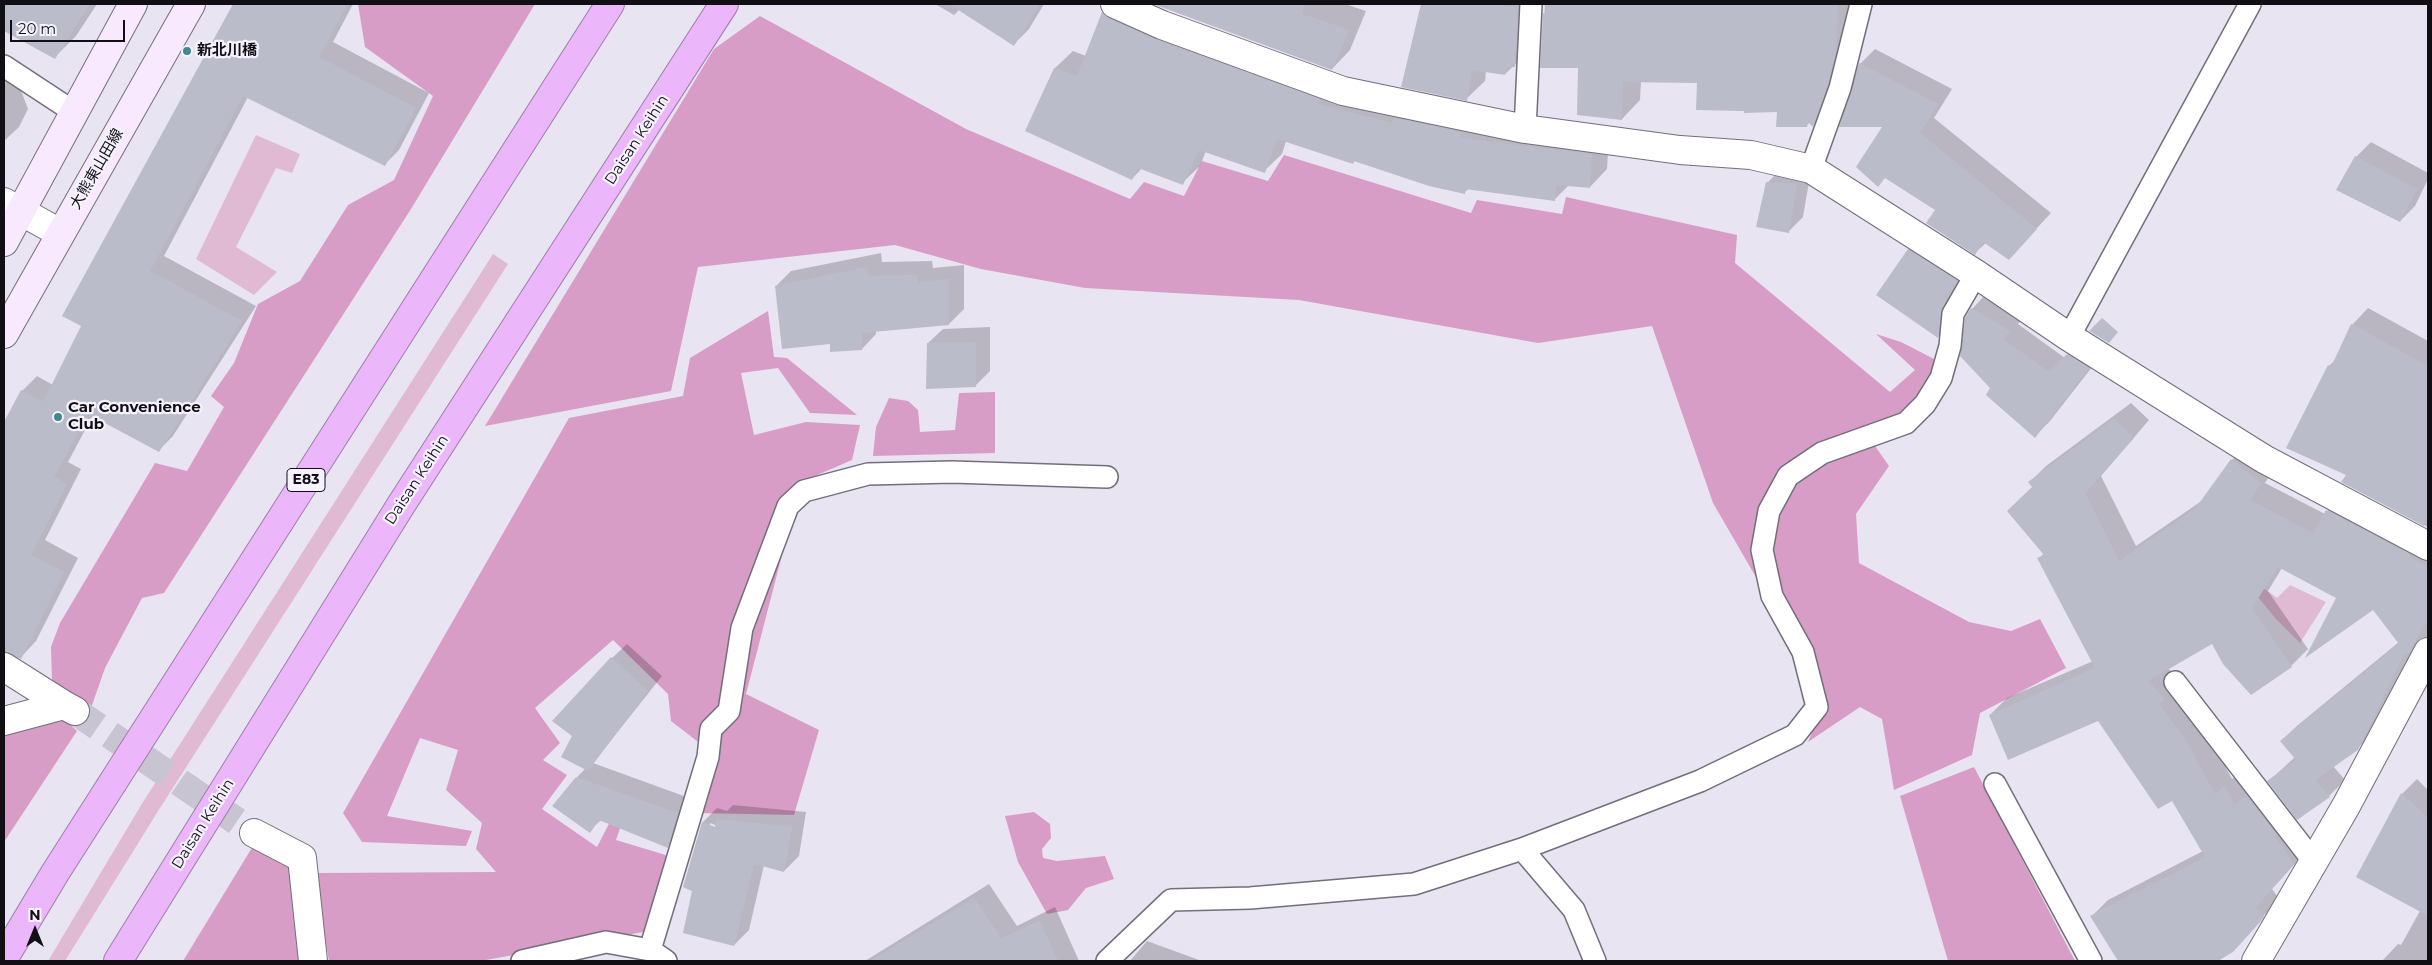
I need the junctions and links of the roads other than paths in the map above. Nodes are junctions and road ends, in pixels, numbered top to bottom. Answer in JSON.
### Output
{"nodes":[{"id":1,"x":133,"y":4,"type":"edge"},
{"id":2,"x":191,"y":4,"type":"edge"},
{"id":3,"x":610,"y":4,"type":"edge"},
{"id":4,"x":1115,"y":4,"type":"edge"},
{"id":5,"x":1530,"y":4,"type":"edge"},
{"id":6,"x":1861,"y":4,"type":"edge"},
{"id":7,"x":2250,"y":4,"type":"edge"},
{"id":8,"x":720,"y":10,"type":"edge"},
{"id":9,"x":4,"y":66,"type":"edge"},
{"id":10,"x":74,"y":112,"type":"junction"},
{"id":11,"x":1525,"y":129,"type":"junction"},
{"id":12,"x":1810,"y":169,"type":"junction"},
{"id":13,"x":12,"y":207,"type":"edge"},
{"id":14,"x":60,"y":233,"type":"junction"},
{"id":15,"x":4,"y":242,"type":"edge"},
{"id":16,"x":1976,"y":274,"type":"junction"},
{"id":17,"x":4,"y":334,"type":"edge"},
{"id":18,"x":2069,"y":337,"type":"junction"},
{"id":19,"x":1107,"y":477,"type":"dead end"},
{"id":20,"x":2428,"y":546,"type":"edge"},
{"id":21,"x":2428,"y":652,"type":"edge"},
{"id":22,"x":4,"y":667,"type":"edge"},
{"id":23,"x":2174,"y":682,"type":"dead end"},
{"id":24,"x":4,"y":721,"type":"edge"},
{"id":25,"x":1995,"y":784,"type":"dead end"},
{"id":26,"x":254,"y":833,"type":"tunnel mouth"},
{"id":27,"x":1522,"y":849,"type":"junction"},
{"id":28,"x":2314,"y":862,"type":"junction"},
{"id":29,"x":658,"y":956,"type":"edge"},
{"id":30,"x":4,"y":958,"type":"edge"},
{"id":31,"x":118,"y":961,"type":"edge"},
{"id":32,"x":313,"y":961,"type":"edge"},
{"id":33,"x":522,"y":961,"type":"edge"},
{"id":34,"x":1107,"y":961,"type":"edge"},
{"id":35,"x":1595,"y":961,"type":"edge"},
{"id":36,"x":2091,"y":961,"type":"edge"},
{"id":37,"x":2256,"y":961,"type":"edge"}],
"edges":[{"from":1,"to":10,"type":"street"},
{"from":2,"to":14,"type":"street","name":"大熊東山田線"},
{"from":3,"to":30,"type":"highway","number":"E83"},
{"from":4,"to":11,"type":"street"},
{"from":5,"to":11,"type":"lane"},
{"from":6,"to":12,"type":"lane"},
{"from":7,"to":18,"type":"lane"},
{"from":8,"to":31,"type":"highway","name":"Daisan Keihin"},
{"from":9,"to":10,"type":"lane"},
{"from":10,"to":13,"type":"street"},
{"from":11,"to":12,"type":"street"},
{"from":12,"to":16,"type":"street"},
{"from":13,"to":14,"type":"street"},
{"from":13,"to":15,"type":"street"},
{"from":14,"to":17,"type":"street","name":"大熊東山田線"},
{"from":16,"to":18,"type":"street"},
{"from":16,"to":27,"type":"lane"},
{"from":18,"to":20,"type":"street"},
{"from":19,"to":29,"type":"lane"},
{"from":21,"to":28,"type":"street"},
{"from":22,"to":24,"type":"street"},
{"from":23,"to":28,"type":"lane"},
{"from":25,"to":36,"type":"lane"},
{"from":26,"to":32,"type":"street"},
{"from":27,"to":34,"type":"lane"},
{"from":27,"to":35,"type":"lane"},
{"from":28,"to":37,"type":"street"},
{"from":29,"to":33,"type":"lane"}]}
